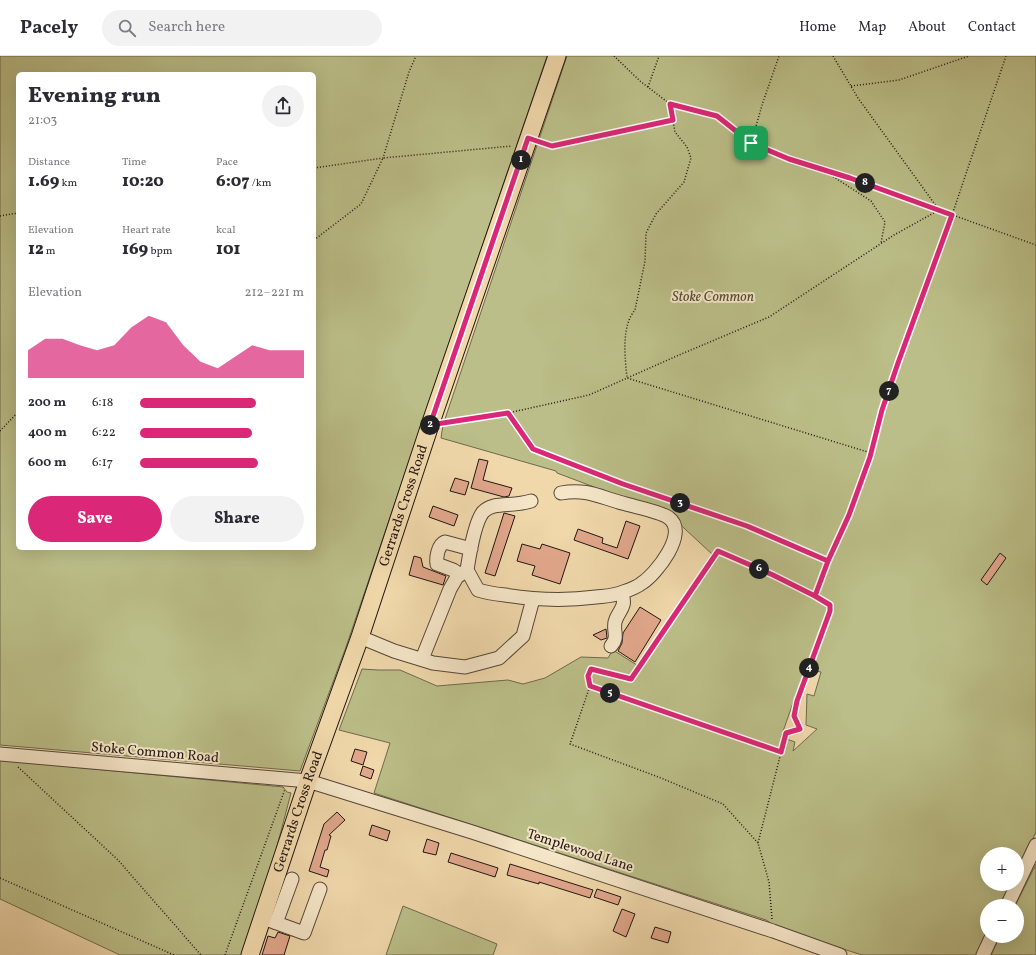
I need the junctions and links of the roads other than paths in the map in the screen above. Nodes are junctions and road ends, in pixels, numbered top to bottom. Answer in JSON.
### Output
{"nodes":[{"id":1,"x":556,"y":56,"type":"edge"},
{"id":2,"x":561,"y":493,"type":"dead end"},
{"id":3,"x":531,"y":501,"type":"dead end"},
{"id":4,"x":471,"y":549,"type":"junction"},
{"id":5,"x":463,"y":572,"type":"junction"},
{"id":6,"x":451,"y":587,"type":"junction"},
{"id":7,"x":477,"y":589,"type":"junction"},
{"id":8,"x":622,"y":593,"type":"junction"},
{"id":9,"x":533,"y":599,"type":"junction"},
{"id":10,"x":360,"y":637,"type":"junction"},
{"id":11,"x":611,"y":646,"type":"dead end"},
{"id":12,"x":422,"y":659,"type":"junction"},
{"id":13,"x":2,"y":754,"type":"edge"},
{"id":14,"x":308,"y":781,"type":"junction"},
{"id":15,"x":1036,"y":845,"type":"edge"},
{"id":16,"x":292,"y":879,"type":"dead end"},
{"id":17,"x":320,"y":889,"type":"dead end"},
{"id":18,"x":1009,"y":899,"type":"edge"},
{"id":19,"x":269,"y":921,"type":"junction"},
{"id":20,"x":989,"y":943,"type":"edge"},
{"id":21,"x":250,"y":955,"type":"edge"},
{"id":22,"x":840,"y":955,"type":"edge"},
{"id":23,"x":983,"y":955,"type":"edge"}],
"edges":[{"from":1,"to":10,"type":"main road","name":"Gerrards Cross Road"},
{"from":2,"to":8,"type":"street"},
{"from":3,"to":4,"type":"street"},
{"from":4,"to":5,"type":"street"},
{"from":4,"to":5,"type":"street"},
{"from":5,"to":6,"type":"street"},
{"from":5,"to":7,"type":"street"},
{"from":6,"to":7,"type":"street"},
{"from":6,"to":12,"type":"street"},
{"from":7,"to":9,"type":"street"},
{"from":8,"to":9,"type":"street"},
{"from":8,"to":11,"type":"street"},
{"from":9,"to":12,"type":"street"},
{"from":10,"to":12,"type":"street"},
{"from":10,"to":14,"type":"main road","name":"Gerrards Cross Road"},
{"from":13,"to":14,"type":"street","name":"Stoke Common Road"},
{"from":14,"to":19,"type":"main road","name":"Gerrards Cross Road"},
{"from":14,"to":22,"type":"street","name":"Templewood Lane"},
{"from":15,"to":18,"type":"street"},
{"from":16,"to":19,"type":"street"},
{"from":17,"to":19,"type":"street"},
{"from":19,"to":21,"type":"main road","name":"Gerrards Cross Road"},
{"from":20,"to":23,"type":"street"}]}
